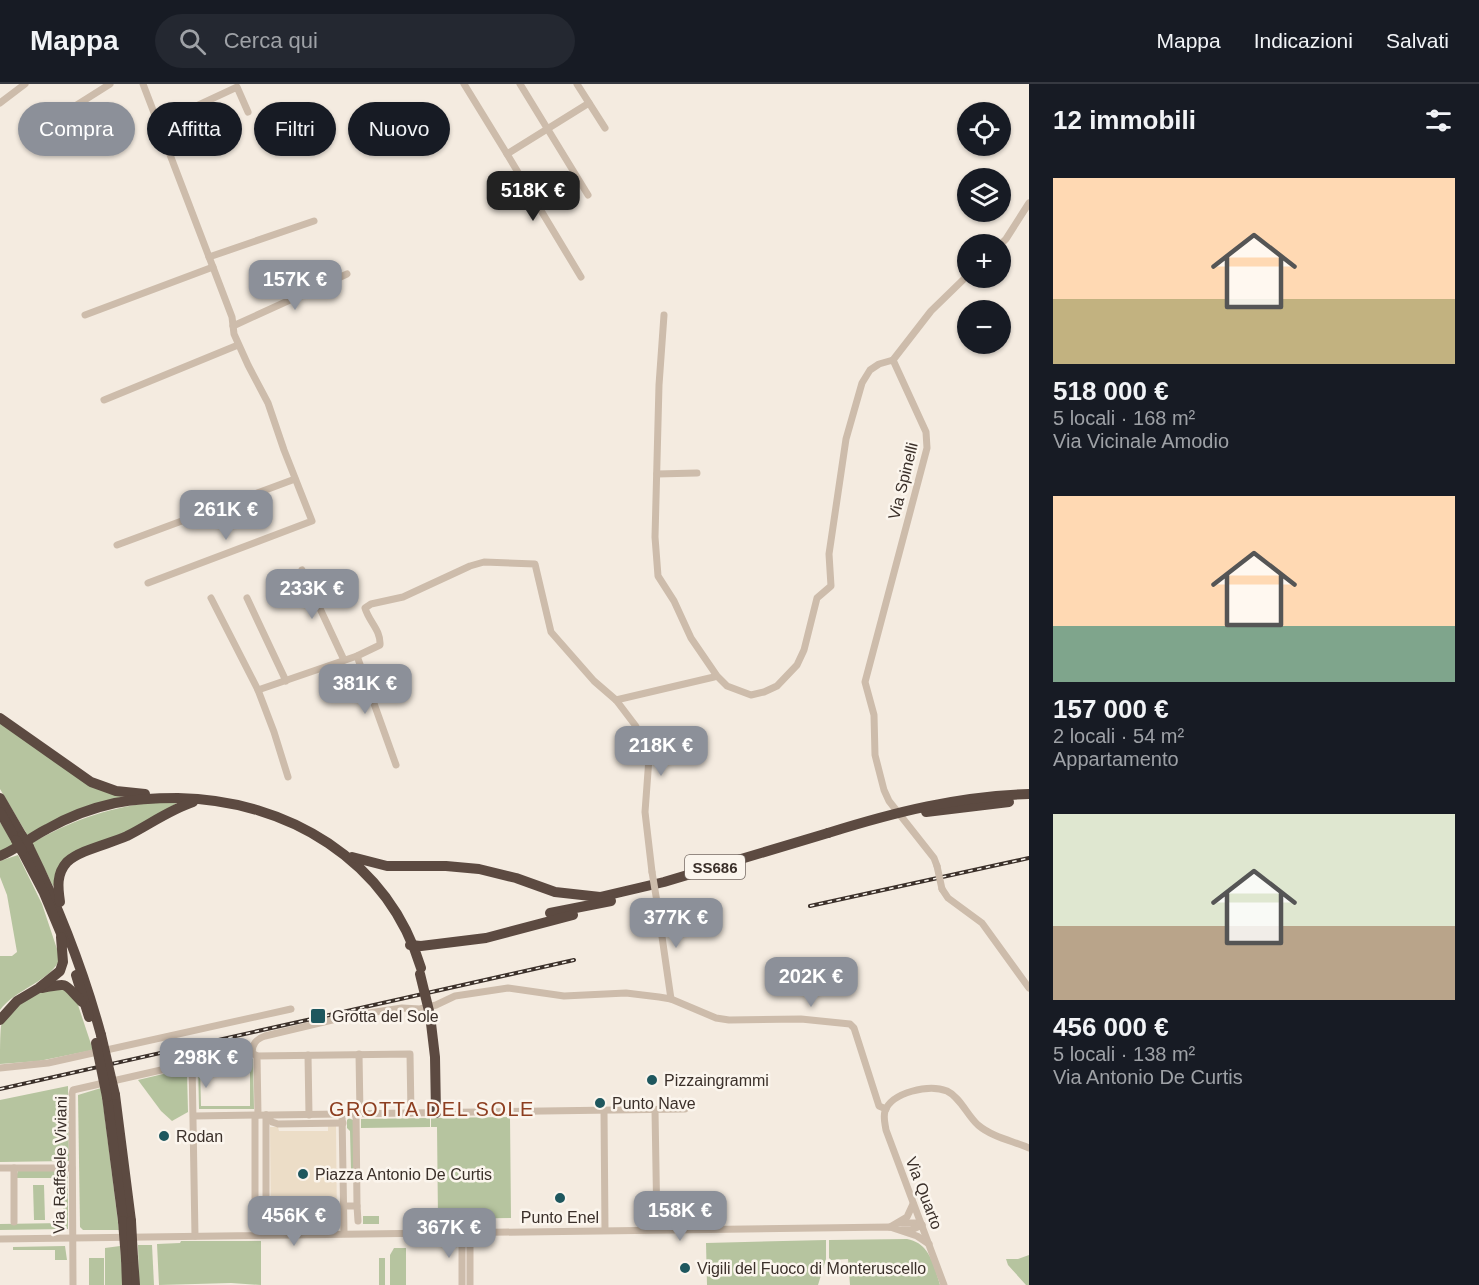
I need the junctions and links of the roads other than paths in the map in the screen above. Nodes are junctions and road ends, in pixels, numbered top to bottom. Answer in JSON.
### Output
{"nodes":[{"id":1,"x":25,"y":84,"type":"edge"},
{"id":2,"x":110,"y":84,"type":"edge"},
{"id":3,"x":143,"y":84,"type":"edge"},
{"id":4,"x":464,"y":84,"type":"edge"},
{"id":5,"x":520,"y":84,"type":"edge"},
{"id":6,"x":577,"y":84,"type":"edge"},
{"id":7,"x":82,"y":102,"type":"edge"},
{"id":8,"x":151,"y":102,"type":"edge"},
{"id":9,"x":205,"y":102,"type":"edge"},
{"id":10,"x":589,"y":103,"type":"junction"},
{"id":11,"x":0,"y":104,"type":"edge"},
{"id":12,"x":248,"y":112,"type":"dead end"},
{"id":13,"x":548,"y":129,"type":"junction"},
{"id":14,"x":605,"y":129,"type":"dead end"},
{"id":15,"x":507,"y":154,"type":"junction"},
{"id":16,"x":171,"y":156,"type":"edge"},
{"id":17,"x":588,"y":195,"type":"dead end"},
{"id":18,"x":1029,"y":203,"type":"edge"},
{"id":19,"x":314,"y":220,"type":"dead end"},
{"id":20,"x":1010,"y":234,"type":"edge"},
{"id":21,"x":209,"y":257,"type":"junction"},
{"id":22,"x":213,"y":267,"type":"junction"},
{"id":23,"x":347,"y":274,"type":"dead end"},
{"id":24,"x":581,"y":277,"type":"dead end"},
{"id":25,"x":957,"y":286,"type":"edge"},
{"id":26,"x":85,"y":315,"type":"dead end"},
{"id":27,"x":664,"y":315,"type":"dead end"},
{"id":28,"x":233,"y":326,"type":"junction"},
{"id":29,"x":238,"y":345,"type":"junction"},
{"id":30,"x":893,"y":360,"type":"junction"},
{"id":31,"x":104,"y":400,"type":"dead end"},
{"id":32,"x":698,"y":473,"type":"dead end"},
{"id":33,"x":657,"y":474,"type":"junction"},
{"id":34,"x":296,"y":479,"type":"junction"},
{"id":35,"x":117,"y":544,"type":"dead end"},
{"id":36,"x":302,"y":570,"type":"dead end"},
{"id":37,"x":148,"y":583,"type":"dead end"},
{"id":38,"x":211,"y":598,"type":"dead end"},
{"id":39,"x":246,"y":598,"type":"dead end"},
{"id":40,"x":357,"y":656,"type":"junction"},
{"id":41,"x":344,"y":660,"type":"junction"},
{"id":42,"x":716,"y":677,"type":"junction"},
{"id":43,"x":286,"y":681,"type":"junction"},
{"id":44,"x":258,"y":690,"type":"junction"},
{"id":45,"x":616,"y":700,"type":"junction"},
{"id":46,"x":0,"y":718,"type":"edge"},
{"id":47,"x":396,"y":765,"type":"dead end"},
{"id":48,"x":288,"y":777,"type":"dead end"},
{"id":49,"x":1029,"y":794,"type":"edge"},
{"id":50,"x":0,"y":798,"type":"edge"},
{"id":51,"x":166,"y":798,"type":"junction"},
{"id":52,"x":202,"y":799,"type":"junction"},
{"id":53,"x":1029,"y":801,"type":"edge"},
{"id":54,"x":0,"y":813,"type":"edge"},
{"id":55,"x":829,"y":836,"type":"junction"},
{"id":56,"x":19,"y":838,"type":"junction"},
{"id":57,"x":332,"y":847,"type":"junction"},
{"id":58,"x":26,"y":849,"type":"junction"},
{"id":59,"x":0,"y":856,"type":"edge"},
{"id":60,"x":348,"y":857,"type":"junction"},
{"id":61,"x":387,"y":866,"type":"junction"},
{"id":62,"x":373,"y":886,"type":"junction"},
{"id":63,"x":601,"y":900,"type":"junction"},
{"id":64,"x":60,"y":910,"type":"junction"},
{"id":65,"x":549,"y":913,"type":"dead end"},
{"id":66,"x":61,"y":935,"type":"junction"},
{"id":67,"x":410,"y":944,"type":"junction"},
{"id":68,"x":429,"y":945,"type":"junction"},
{"id":69,"x":420,"y":971,"type":"junction"},
{"id":70,"x":39,"y":988,"type":"junction"},
{"id":71,"x":1029,"y":988,"type":"edge"},
{"id":72,"x":671,"y":999,"type":"junction"},
{"id":73,"x":86,"y":1005,"type":"junction"},
{"id":74,"x":291,"y":1009,"type":"dead end"},
{"id":75,"x":0,"y":1020,"type":"edge"},
{"id":76,"x":98,"y":1036,"type":"junction"},
{"id":77,"x":255,"y":1054,"type":"junction"},
{"id":78,"x":359,"y":1054,"type":"junction"},
{"id":79,"x":308,"y":1055,"type":"junction"},
{"id":80,"x":192,"y":1063,"type":"junction"},
{"id":81,"x":0,"y":1068,"type":"edge"},
{"id":82,"x":685,"y":1109,"type":"dead end"},
{"id":83,"x":886,"y":1109,"type":"junction"},
{"id":84,"x":604,"y":1110,"type":"junction"},
{"id":85,"x":655,"y":1110,"type":"junction"},
{"id":86,"x":411,"y":1113,"type":"junction"},
{"id":87,"x":436,"y":1113,"type":"junction"},
{"id":88,"x":342,"y":1114,"type":"junction"},
{"id":89,"x":358,"y":1114,"type":"junction"},
{"id":90,"x":259,"y":1115,"type":"junction"},
{"id":91,"x":309,"y":1115,"type":"junction"},
{"id":92,"x":194,"y":1116,"type":"junction"},
{"id":93,"x":343,"y":1123,"type":"junction"},
{"id":94,"x":1029,"y":1148,"type":"edge"},
{"id":95,"x":0,"y":1168,"type":"edge"},
{"id":96,"x":14,"y":1168,"type":"junction"},
{"id":97,"x":72,"y":1168,"type":"junction"},
{"id":98,"x":343,"y":1173,"type":"junction"},
{"id":99,"x":357,"y":1173,"type":"junction"},
{"id":100,"x":255,"y":1174,"type":"junction"},
{"id":101,"x":266,"y":1174,"type":"junction"},
{"id":102,"x":913,"y":1204,"type":"junction"},
{"id":103,"x":344,"y":1206,"type":"junction"},
{"id":104,"x":357,"y":1206,"type":"junction"},
{"id":105,"x":358,"y":1221,"type":"dead end"},
{"id":106,"x":14,"y":1222,"type":"dead end"},
{"id":107,"x":922,"y":1225,"type":"junction"},
{"id":108,"x":894,"y":1227,"type":"junction"},
{"id":109,"x":657,"y":1229,"type":"junction"},
{"id":110,"x":605,"y":1230,"type":"junction"},
{"id":111,"x":466,"y":1232,"type":"junction"},
{"id":112,"x":344,"y":1233,"type":"junction"},
{"id":113,"x":195,"y":1236,"type":"junction"},
{"id":114,"x":73,"y":1238,"type":"junction"},
{"id":115,"x":0,"y":1239,"type":"edge"},
{"id":116,"x":929,"y":1244,"type":"junction"},
{"id":117,"x":130,"y":1259,"type":"junction"},
{"id":118,"x":74,"y":1285,"type":"edge"},
{"id":119,"x":127,"y":1285,"type":"edge"},
{"id":120,"x":135,"y":1285,"type":"edge"},
{"id":121,"x":462,"y":1285,"type":"edge"},
{"id":122,"x":470,"y":1285,"type":"edge"},
{"id":123,"x":944,"y":1285,"type":"edge"}],
"edges":[{"from":1,"to":11,"type":"street"},
{"from":2,"to":7,"type":"street"},
{"from":3,"to":8,"type":"street"},
{"from":4,"to":15,"type":"street"},
{"from":5,"to":13,"type":"street"},
{"from":6,"to":10,"type":"street"},
{"from":9,"to":12,"type":"street"},
{"from":10,"to":13,"type":"street"},
{"from":10,"to":14,"type":"street"},
{"from":13,"to":15,"type":"street"},
{"from":13,"to":17,"type":"street"},
{"from":15,"to":24,"type":"street"},
{"from":16,"to":21,"type":"street"},
{"from":18,"to":20,"type":"street"},
{"from":19,"to":21,"type":"street"},
{"from":21,"to":22,"type":"street"},
{"from":22,"to":26,"type":"street"},
{"from":22,"to":28,"type":"street"},
{"from":23,"to":28,"type":"street"},
{"from":25,"to":30,"type":"street"},
{"from":27,"to":33,"type":"street"},
{"from":28,"to":29,"type":"street"},
{"from":29,"to":31,"type":"street"},
{"from":29,"to":34,"type":"street"},
{"from":30,"to":42,"type":"street"},
{"from":30,"to":71,"type":"street","name":"Via Spinelli","bridge":true},
{"from":32,"to":33,"type":"street"},
{"from":33,"to":42,"type":"street"},
{"from":34,"to":35,"type":"street"},
{"from":34,"to":37,"type":"street"},
{"from":36,"to":41,"type":"street"},
{"from":38,"to":44,"type":"street"},
{"from":39,"to":43,"type":"street"},
{"from":40,"to":41,"type":"street"},
{"from":40,"to":45,"type":"street"},
{"from":40,"to":47,"type":"street"},
{"from":41,"to":43,"type":"street"},
{"from":42,"to":45,"type":"street"},
{"from":43,"to":44,"type":"street"},
{"from":44,"to":48,"type":"street"},
{"from":45,"to":72,"type":"street","bridge":true},
{"from":46,"to":51,"type":"highway"},
{"from":49,"to":55,"type":"highway","number":"SS686","bridge":true},
{"from":50,"to":56,"type":"highway"},
{"from":51,"to":52,"type":"highway","number":"SS686"},
{"from":51,"to":59,"type":"highway"},
{"from":52,"to":57,"type":"highway","number":"SS686"},
{"from":52,"to":64,"type":"highway"},
{"from":53,"to":55,"type":"highway","number":"SS686","bridge":true},
{"from":54,"to":56,"type":"highway"},
{"from":55,"to":63,"type":"highway","number":"SS686"},
{"from":56,"to":58,"type":"highway","bridge":true},
{"from":57,"to":60,"type":"highway","number":"SS686"},
{"from":57,"to":62,"type":"highway","number":"SS686"},
{"from":58,"to":64,"type":"highway"},
{"from":58,"to":66,"type":"highway"},
{"from":60,"to":61,"type":"highway","number":"SS686"},
{"from":60,"to":62,"type":"highway","number":"SS686"},
{"from":61,"to":62,"type":"highway"},
{"from":61,"to":63,"type":"highway","number":"SS686"},
{"from":62,"to":67,"type":"highway","number":"SS686"},
{"from":63,"to":65,"type":"highway","number":"SS686"},
{"from":63,"to":68,"type":"highway","number":"SS686"},
{"from":64,"to":76,"type":"highway"},
{"from":66,"to":70,"type":"highway"},
{"from":66,"to":73,"type":"highway"},
{"from":67,"to":68,"type":"highway","number":"SS686"},
{"from":67,"to":69,"type":"highway","number":"SS686"},
{"from":68,"to":69,"type":"highway"},
{"from":69,"to":87,"type":"highway","number":"SS686","bridge":true},
{"from":70,"to":73,"type":"highway"},
{"from":70,"to":75,"type":"highway"},
{"from":72,"to":77,"type":"street"},
{"from":72,"to":83,"type":"street"},
{"from":73,"to":76,"type":"highway"},
{"from":74,"to":81,"type":"street"},
{"from":76,"to":117,"type":"highway","bridge":true},
{"from":77,"to":79,"type":"street","name":"Via Raffaele Viviani"},
{"from":77,"to":80,"type":"street","name":"Via Raffaele Viviani"},
{"from":77,"to":90,"type":"street"},
{"from":78,"to":79,"type":"street","name":"Via Raffaele Viviani"},
{"from":78,"to":86,"type":"street","name":"Via Raffaele Viviani"},
{"from":78,"to":89,"type":"street"},
{"from":79,"to":91,"type":"street"},
{"from":80,"to":92,"type":"street"},
{"from":80,"to":97,"type":"street","name":"Via Raffaele Viviani"},
{"from":82,"to":85,"type":"street"},
{"from":83,"to":94,"type":"street"},
{"from":83,"to":102,"type":"street","name":"Via Quarto"},
{"from":84,"to":85,"type":"street"},
{"from":84,"to":87,"type":"street"},
{"from":84,"to":110,"type":"street"},
{"from":85,"to":109,"type":"street"},
{"from":86,"to":87,"type":"street"},
{"from":86,"to":89,"type":"street"},
{"from":88,"to":89,"type":"street"},
{"from":88,"to":91,"type":"street"},
{"from":88,"to":93,"type":"street"},
{"from":89,"to":99,"type":"street"},
{"from":90,"to":91,"type":"street"},
{"from":90,"to":92,"type":"street"},
{"from":90,"to":93,"type":"street"},
{"from":90,"to":100,"type":"street"},
{"from":90,"to":101,"type":"street"},
{"from":92,"to":113,"type":"street"},
{"from":93,"to":98,"type":"street"},
{"from":95,"to":96,"type":"street"},
{"from":96,"to":97,"type":"street"},
{"from":96,"to":106,"type":"street"},
{"from":97,"to":114,"type":"street","name":"Via Raffaele Viviani"},
{"from":98,"to":99,"type":"street"},
{"from":98,"to":103,"type":"street"},
{"from":99,"to":104,"type":"street"},
{"from":100,"to":101,"type":"street"},
{"from":100,"to":101,"type":"street"},
{"from":102,"to":107,"type":"street","name":"Via Quarto"},
{"from":102,"to":108,"type":"street"},
{"from":103,"to":104,"type":"street"},
{"from":103,"to":112,"type":"street"},
{"from":104,"to":105,"type":"street"},
{"from":107,"to":108,"type":"street"},
{"from":107,"to":116,"type":"street","name":"Via Quarto"},
{"from":108,"to":109,"type":"street"},
{"from":108,"to":116,"type":"street"},
{"from":109,"to":110,"type":"street"},
{"from":110,"to":111,"type":"street"},
{"from":111,"to":112,"type":"street"},
{"from":111,"to":121,"type":"street"},
{"from":111,"to":122,"type":"street"},
{"from":112,"to":113,"type":"street"},
{"from":113,"to":114,"type":"street"},
{"from":114,"to":115,"type":"street"},
{"from":114,"to":118,"type":"street","name":"Via Raffaele Viviani"},
{"from":116,"to":123,"type":"street","name":"Via Quarto"},
{"from":117,"to":119,"type":"highway"},
{"from":117,"to":120,"type":"highway"}]}
